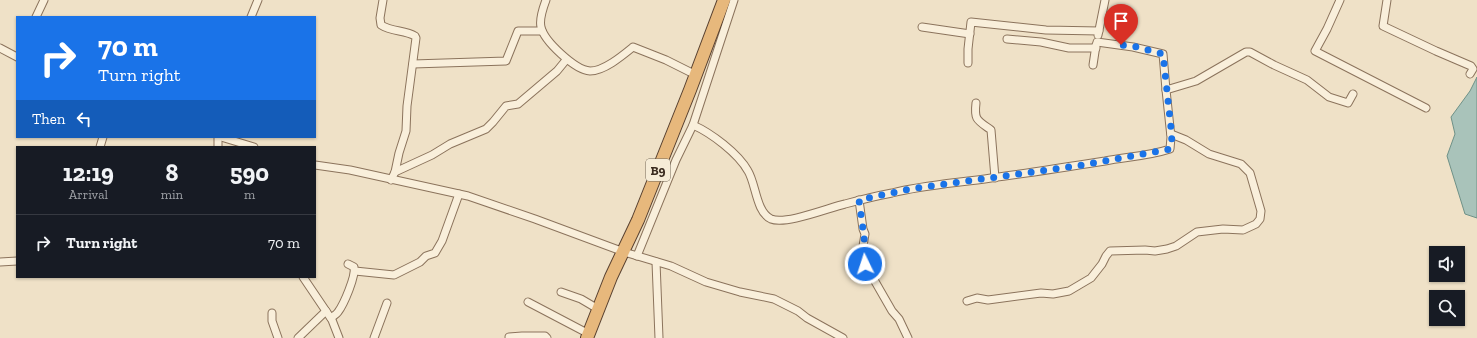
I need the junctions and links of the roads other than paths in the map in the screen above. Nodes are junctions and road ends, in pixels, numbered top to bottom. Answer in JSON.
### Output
{"nodes":[{"id":1,"x":44,"y":0,"type":"edge"},
{"id":2,"x":258,"y":0,"type":"edge"},
{"id":3,"x":383,"y":0,"type":"edge"},
{"id":4,"x":546,"y":0,"type":"edge"},
{"id":5,"x":724,"y":0,"type":"edge"},
{"id":6,"x":734,"y":0,"type":"edge"},
{"id":7,"x":1105,"y":0,"type":"edge"},
{"id":8,"x":1340,"y":0,"type":"edge"},
{"id":9,"x":1387,"y":0,"type":"edge"},
{"id":10,"x":36,"y":16,"type":"edge"},
{"id":11,"x":251,"y":16,"type":"edge"},
{"id":12,"x":922,"y":27,"type":"dead end"},
{"id":13,"x":542,"y":31,"type":"junction"},
{"id":14,"x":1099,"y":31,"type":"junction"},
{"id":15,"x":970,"y":34,"type":"junction"},
{"id":16,"x":1007,"y":38,"type":"dead end"},
{"id":17,"x":1097,"y":45,"type":"junction"},
{"id":18,"x":0,"y":48,"type":"edge"},
{"id":19,"x":16,"y":56,"type":"edge"},
{"id":20,"x":566,"y":60,"type":"junction"},
{"id":21,"x":968,"y":63,"type":"dead end"},
{"id":22,"x":413,"y":64,"type":"junction"},
{"id":23,"x":1093,"y":65,"type":"dead end"},
{"id":24,"x":1470,"y":74,"type":"dead end"},
{"id":25,"x":696,"y":75,"type":"junction"},
{"id":26,"x":1166,"y":90,"type":"junction"},
{"id":27,"x":1353,"y":94,"type":"dead end"},
{"id":28,"x":976,"y":103,"type":"dead end"},
{"id":29,"x":1426,"y":108,"type":"dead end"},
{"id":30,"x":693,"y":125,"type":"junction"},
{"id":31,"x":1171,"y":134,"type":"junction"},
{"id":32,"x":227,"y":138,"type":"edge"},
{"id":33,"x":251,"y":146,"type":"edge"},
{"id":34,"x":316,"y":165,"type":"edge"},
{"id":35,"x":395,"y":172,"type":"junction"},
{"id":36,"x":995,"y":178,"type":"junction"},
{"id":37,"x":391,"y":180,"type":"junction"},
{"id":38,"x":459,"y":194,"type":"junction"},
{"id":39,"x":859,"y":200,"type":"junction"},
{"id":40,"x":624,"y":252,"type":"junction"},
{"id":41,"x":638,"y":256,"type":"junction"},
{"id":42,"x":16,"y":261,"type":"edge"},
{"id":43,"x":0,"y":262,"type":"edge"},
{"id":44,"x":656,"y":262,"type":"junction"},
{"id":45,"x":348,"y":264,"type":"dead end"},
{"id":46,"x":355,"y":271,"type":"junction"},
{"id":47,"x":304,"y":278,"type":"edge"},
{"id":48,"x":561,"y":292,"type":"dead end"},
{"id":49,"x":967,"y":301,"type":"dead end"},
{"id":50,"x":528,"y":302,"type":"dead end"},
{"id":51,"x":388,"y":303,"type":"dead end"},
{"id":52,"x":598,"y":309,"type":"junction"},
{"id":53,"x":326,"y":311,"type":"junction"},
{"id":54,"x":272,"y":313,"type":"dead end"},
{"id":55,"x":331,"y":318,"type":"junction"},
{"id":56,"x":588,"y":336,"type":"edge"},
{"id":57,"x":509,"y":337,"type":"edge"},
{"id":58,"x":278,"y":338,"type":"edge"},
{"id":59,"x":298,"y":338,"type":"edge"},
{"id":60,"x":339,"y":338,"type":"edge"},
{"id":61,"x":374,"y":338,"type":"edge"},
{"id":62,"x":547,"y":338,"type":"edge"},
{"id":63,"x":659,"y":338,"type":"edge"},
{"id":64,"x":843,"y":338,"type":"edge"},
{"id":65,"x":908,"y":338,"type":"edge"}],
"edges":[{"from":1,"to":10,"type":"street"},
{"from":2,"to":11,"type":"street"},
{"from":3,"to":22,"type":"street"},
{"from":4,"to":13,"type":"street"},
{"from":5,"to":25,"type":"highway","number":"B9"},
{"from":6,"to":30,"type":"street"},
{"from":7,"to":14,"type":"street"},
{"from":8,"to":29,"type":"street"},
{"from":9,"to":24,"type":"street"},
{"from":12,"to":15,"type":"street"},
{"from":13,"to":20,"type":"street"},
{"from":13,"to":22,"type":"street"},
{"from":14,"to":15,"type":"street"},
{"from":14,"to":17,"type":"street"},
{"from":15,"to":21,"type":"street"},
{"from":16,"to":17,"type":"street"},
{"from":17,"to":23,"type":"street"},
{"from":17,"to":26,"type":"street"},
{"from":18,"to":19,"type":"street"},
{"from":20,"to":25,"type":"street"},
{"from":20,"to":35,"type":"street"},
{"from":22,"to":35,"type":"street"},
{"from":25,"to":40,"type":"highway","number":"B9"},
{"from":26,"to":27,"type":"street"},
{"from":26,"to":31,"type":"street"},
{"from":28,"to":36,"type":"street"},
{"from":30,"to":39,"type":"street"},
{"from":30,"to":41,"type":"street"},
{"from":31,"to":36,"type":"street"},
{"from":31,"to":49,"type":"street"},
{"from":32,"to":33,"type":"street"},
{"from":34,"to":37,"type":"street"},
{"from":35,"to":37,"type":"street"},
{"from":36,"to":39,"type":"street"},
{"from":37,"to":38,"type":"street"},
{"from":38,"to":40,"type":"street"},
{"from":38,"to":46,"type":"street"},
{"from":39,"to":65,"type":"street"},
{"from":40,"to":41,"type":"street"},
{"from":40,"to":52,"type":"highway","number":"B9"},
{"from":41,"to":44,"type":"street"},
{"from":42,"to":43,"type":"street"},
{"from":44,"to":63,"type":"street"},
{"from":44,"to":64,"type":"street"},
{"from":45,"to":46,"type":"street"},
{"from":46,"to":55,"type":"street"},
{"from":47,"to":53,"type":"street"},
{"from":48,"to":52,"type":"street"},
{"from":50,"to":56,"type":"street"},
{"from":51,"to":61,"type":"street"},
{"from":52,"to":56,"type":"highway","number":"B9"},
{"from":53,"to":55,"type":"street"},
{"from":53,"to":59,"type":"street"},
{"from":54,"to":58,"type":"street"},
{"from":55,"to":60,"type":"street"},
{"from":57,"to":62,"type":"street"}]}
